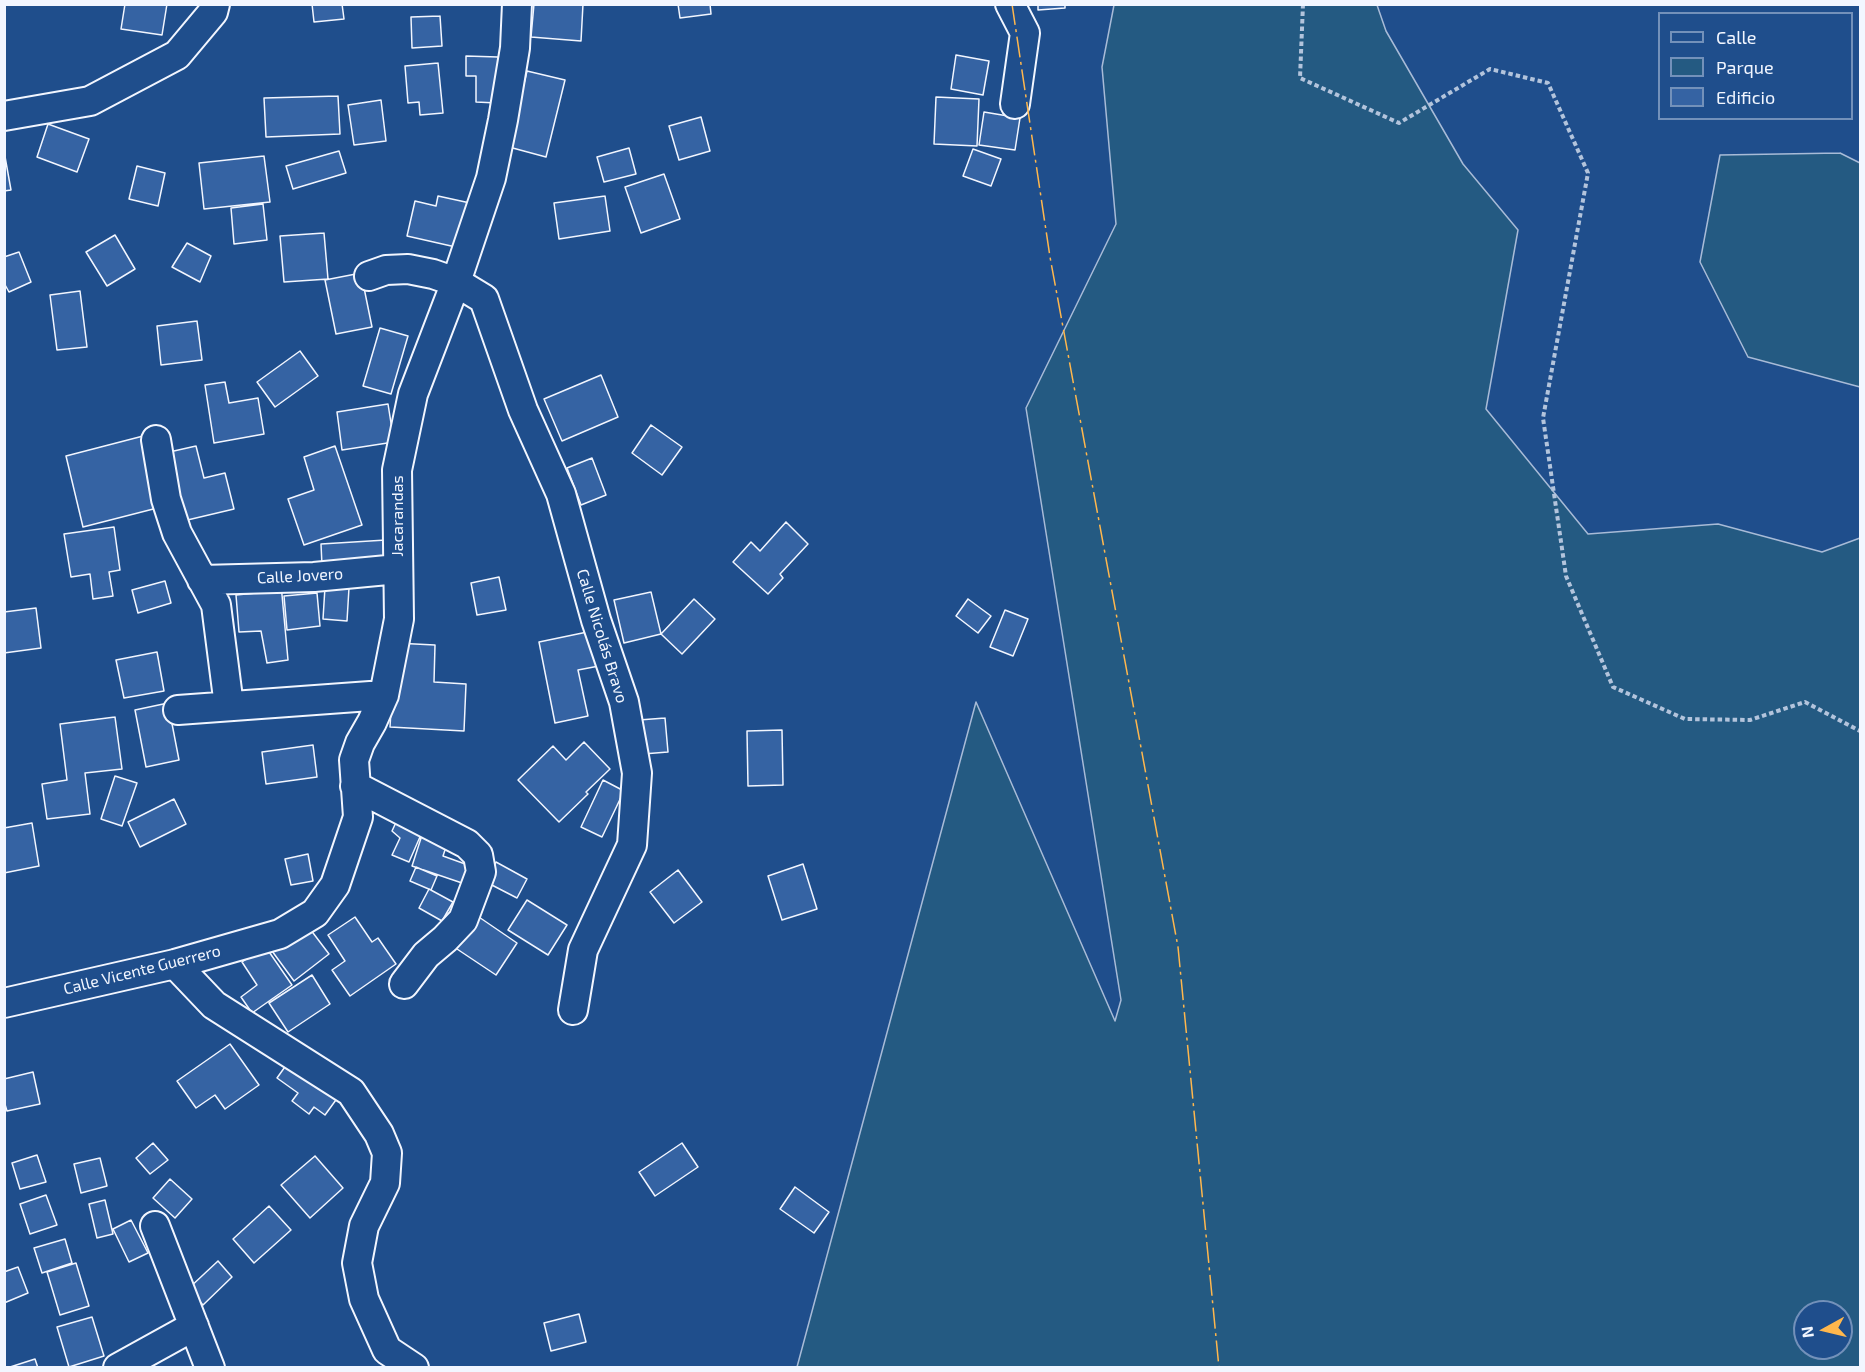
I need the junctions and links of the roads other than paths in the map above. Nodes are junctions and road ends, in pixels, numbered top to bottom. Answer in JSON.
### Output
{"nodes":[{"id":1,"x":215,"y":4,"type":"edge"},
{"id":2,"x":517,"y":4,"type":"edge"},
{"id":3,"x":1010,"y":4,"type":"edge"},
{"id":4,"x":1015,"y":104,"type":"dead end"},
{"id":5,"x":4,"y":116,"type":"edge"},
{"id":6,"x":369,"y":276,"type":"dead end"},
{"id":7,"x":456,"y":282,"type":"junction"},
{"id":8,"x":156,"y":440,"type":"dead end"},
{"id":9,"x":398,"y":569,"type":"junction"},
{"id":10,"x":202,"y":580,"type":"junction"},
{"id":11,"x":384,"y":695,"type":"junction"},
{"id":12,"x":229,"y":706,"type":"junction"},
{"id":13,"x":178,"y":710,"type":"dead end"},
{"id":14,"x":356,"y":786,"type":"junction"},
{"id":15,"x":280,"y":934,"type":"joint"},
{"id":16,"x":176,"y":964,"type":"junction"},
{"id":17,"x":404,"y":984,"type":"dead end"},
{"id":18,"x":4,"y":1003,"type":"edge"},
{"id":19,"x":573,"y":1010,"type":"dead end"},
{"id":20,"x":155,"y":1226,"type":"dead end"},
{"id":21,"x":194,"y":1326,"type":"junction"},
{"id":22,"x":118,"y":1368,"type":"edge"},
{"id":23,"x":210,"y":1368,"type":"edge"},
{"id":24,"x":414,"y":1368,"type":"edge"}],
"edges":[{"from":1,"to":5,"type":"street"},
{"from":2,"to":7,"type":"street","name":"Jacarandas"},
{"from":3,"to":4,"type":"street"},
{"from":6,"to":7,"type":"street","name":"Calle Nicolás Bravo"},
{"from":7,"to":9,"type":"street","name":"Jacarandas"},
{"from":7,"to":19,"type":"street","name":"Calle Nicolás Bravo"},
{"from":8,"to":10,"type":"street"},
{"from":9,"to":10,"type":"street","name":"Calle Jovero"},
{"from":9,"to":11,"type":"street","name":"Jacarandas"},
{"from":10,"to":12,"type":"street"},
{"from":11,"to":12,"type":"street"},
{"from":11,"to":14,"type":"street","name":"Jacarandas"},
{"from":12,"to":13,"type":"street"},
{"from":14,"to":15,"type":"street","name":"Jacarandas"},
{"from":14,"to":17,"type":"street"},
{"from":15,"to":16,"type":"street","name":"Calle Vicente Guerrero"},
{"from":16,"to":18,"type":"street","name":"Calle Vicente Guerrero"},
{"from":16,"to":24,"type":"street"},
{"from":20,"to":21,"type":"street"},
{"from":21,"to":22,"type":"street"},
{"from":21,"to":23,"type":"street"}]}
